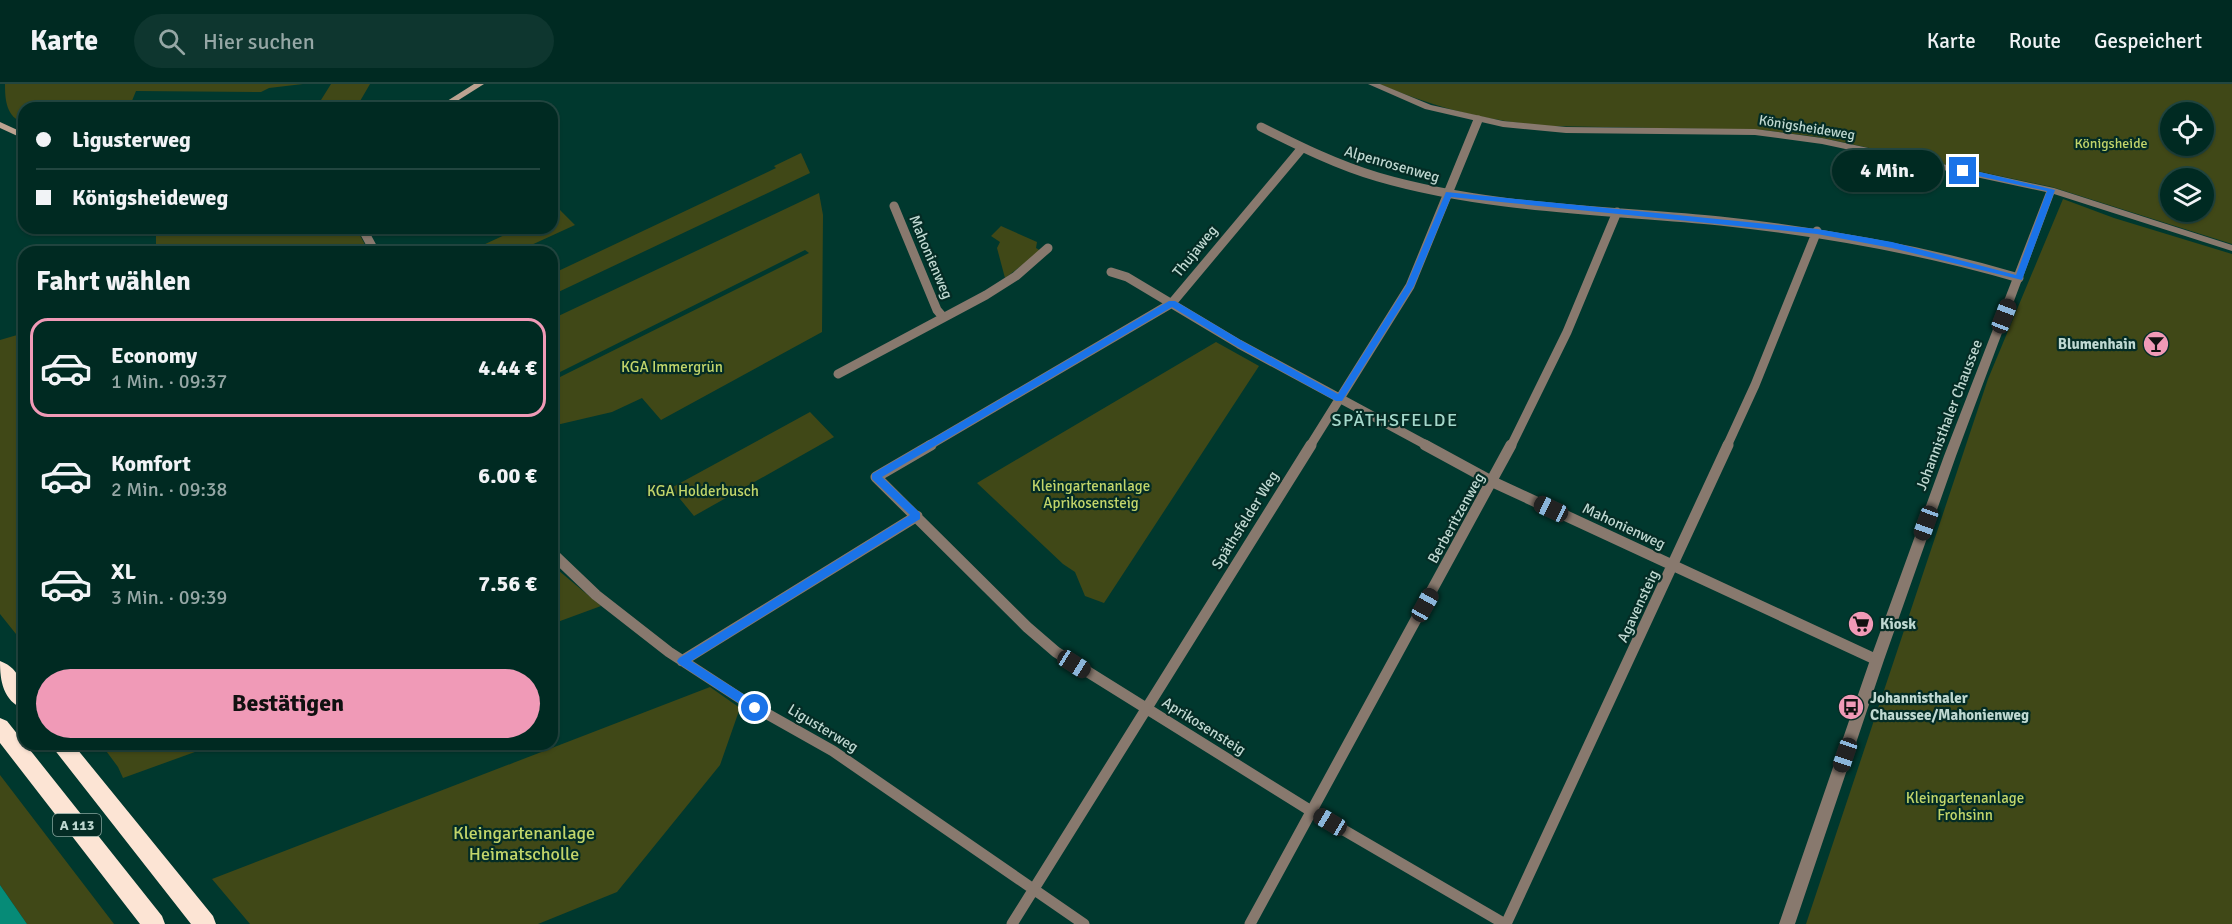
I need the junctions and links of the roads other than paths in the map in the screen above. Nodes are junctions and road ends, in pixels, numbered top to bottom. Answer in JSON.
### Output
{"nodes":[{"id":1,"x":480,"y":84,"type":"edge"},
{"id":2,"x":1372,"y":84,"type":"edge"},
{"id":3,"x":450,"y":102,"type":"edge"},
{"id":4,"x":1478,"y":120,"type":"junction"},
{"id":5,"x":1,"y":127,"type":"edge"},
{"id":6,"x":1261,"y":127,"type":"dead end"},
{"id":7,"x":18,"y":134,"type":"edge"},
{"id":8,"x":1302,"y":148,"type":"junction"},
{"id":9,"x":2051,"y":190,"type":"junction"},
{"id":10,"x":1448,"y":194,"type":"junction"},
{"id":11,"x":894,"y":206,"type":"dead end"},
{"id":12,"x":1617,"y":212,"type":"junction"},
{"id":13,"x":1817,"y":231,"type":"junction"},
{"id":14,"x":1048,"y":248,"type":"dead end"},
{"id":15,"x":2232,"y":248,"type":"edge"},
{"id":16,"x":1111,"y":272,"type":"dead end"},
{"id":17,"x":2019,"y":278,"type":"junction"},
{"id":18,"x":1172,"y":303,"type":"junction"},
{"id":19,"x":944,"y":317,"type":"junction"},
{"id":20,"x":838,"y":374,"type":"dead end"},
{"id":21,"x":1339,"y":399,"type":"junction"},
{"id":22,"x":876,"y":477,"type":"joint"},
{"id":23,"x":1493,"y":482,"type":"junction"},
{"id":24,"x":917,"y":516,"type":"junction"},
{"id":25,"x":558,"y":559,"type":"edge"},
{"id":26,"x":1674,"y":566,"type":"junction"},
{"id":27,"x":1877,"y":660,"type":"junction"},
{"id":28,"x":682,"y":661,"type":"junction"},
{"id":29,"x":0,"y":670,"type":"edge"},
{"id":30,"x":18,"y":692,"type":"edge"},
{"id":31,"x":1147,"y":708,"type":"junction"},
{"id":32,"x":0,"y":727,"type":"edge"},
{"id":33,"x":65,"y":750,"type":"edge"},
{"id":34,"x":1311,"y":811,"type":"junction"},
{"id":35,"x":1033,"y":890,"type":"junction"},
{"id":36,"x":154,"y":924,"type":"edge"},
{"id":37,"x":205,"y":924,"type":"edge"},
{"id":38,"x":1012,"y":924,"type":"edge"},
{"id":39,"x":1084,"y":924,"type":"edge"},
{"id":40,"x":1250,"y":924,"type":"edge"},
{"id":41,"x":1505,"y":924,"type":"edge"},
{"id":42,"x":1787,"y":924,"type":"edge"}],
"edges":[{"from":1,"to":3,"type":"main road"},
{"from":2,"to":4,"type":"street","name":"Königsheideweg"},
{"from":4,"to":9,"type":"street","name":"Königsheideweg"},
{"from":4,"to":10,"type":"street","name":"Späthsfelder Weg"},
{"from":5,"to":7,"type":"main road"},
{"from":6,"to":8,"type":"street","name":"Alpenrosenweg"},
{"from":8,"to":10,"type":"street","name":"Alpenrosenweg"},
{"from":8,"to":18,"type":"street","name":"Thujaweg"},
{"from":9,"to":15,"type":"street","name":"Königsheideweg"},
{"from":9,"to":17,"type":"street","name":"Johannisthaler Chaussee"},
{"from":10,"to":12,"type":"street","name":"Alpenrosenweg"},
{"from":10,"to":21,"type":"street","name":"Späthsfelder Weg"},
{"from":11,"to":19,"type":"street","name":"Mahonienweg"},
{"from":12,"to":13,"type":"street","name":"Alpenrosenweg"},
{"from":12,"to":23,"type":"street","name":"Berberitzenweg"},
{"from":13,"to":17,"type":"street","name":"Alpenrosenweg"},
{"from":13,"to":26,"type":"street","name":"Agavensteig"},
{"from":14,"to":19,"type":"street","name":"Mahonienweg"},
{"from":16,"to":18,"type":"street","name":"Mahonienweg"},
{"from":17,"to":27,"type":"street","name":"Johannisthaler Chaussee"},
{"from":18,"to":21,"type":"street","name":"Mahonienweg"},
{"from":18,"to":22,"type":"street","name":"Thujaweg"},
{"from":19,"to":20,"type":"street","name":"Mahonienweg"},
{"from":21,"to":23,"type":"street","name":"Mahonienweg"},
{"from":21,"to":31,"type":"street","name":"Späthsfelder Weg"},
{"from":22,"to":24,"type":"street","name":"Aprikosensteig"},
{"from":23,"to":26,"type":"street","name":"Mahonienweg"},
{"from":23,"to":34,"type":"street","name":"Berberitzenweg"},
{"from":24,"to":28,"type":"street"},
{"from":24,"to":31,"type":"street","name":"Aprikosensteig"},
{"from":25,"to":28,"type":"street","name":"Ligusterweg"},
{"from":26,"to":27,"type":"street","name":"Mahonienweg"},
{"from":26,"to":41,"type":"street","name":"Agavensteig"},
{"from":27,"to":42,"type":"street","name":"Johannisthaler Chaussee"},
{"from":28,"to":35,"type":"street","name":"Ligusterweg"},
{"from":29,"to":30,"type":"highway"},
{"from":31,"to":34,"type":"street","name":"Aprikosensteig"},
{"from":31,"to":35,"type":"street","name":"Späthsfelder Weg"},
{"from":32,"to":36,"type":"highway","number":"A 113"},
{"from":33,"to":37,"type":"highway","number":"A 113"},
{"from":34,"to":40,"type":"street","name":"Berberitzenweg"},
{"from":34,"to":41,"type":"street","name":"Aprikosensteig"},
{"from":35,"to":38,"type":"street","name":"Späthsfelder Weg"},
{"from":35,"to":39,"type":"street","name":"Ligusterweg"}]}
